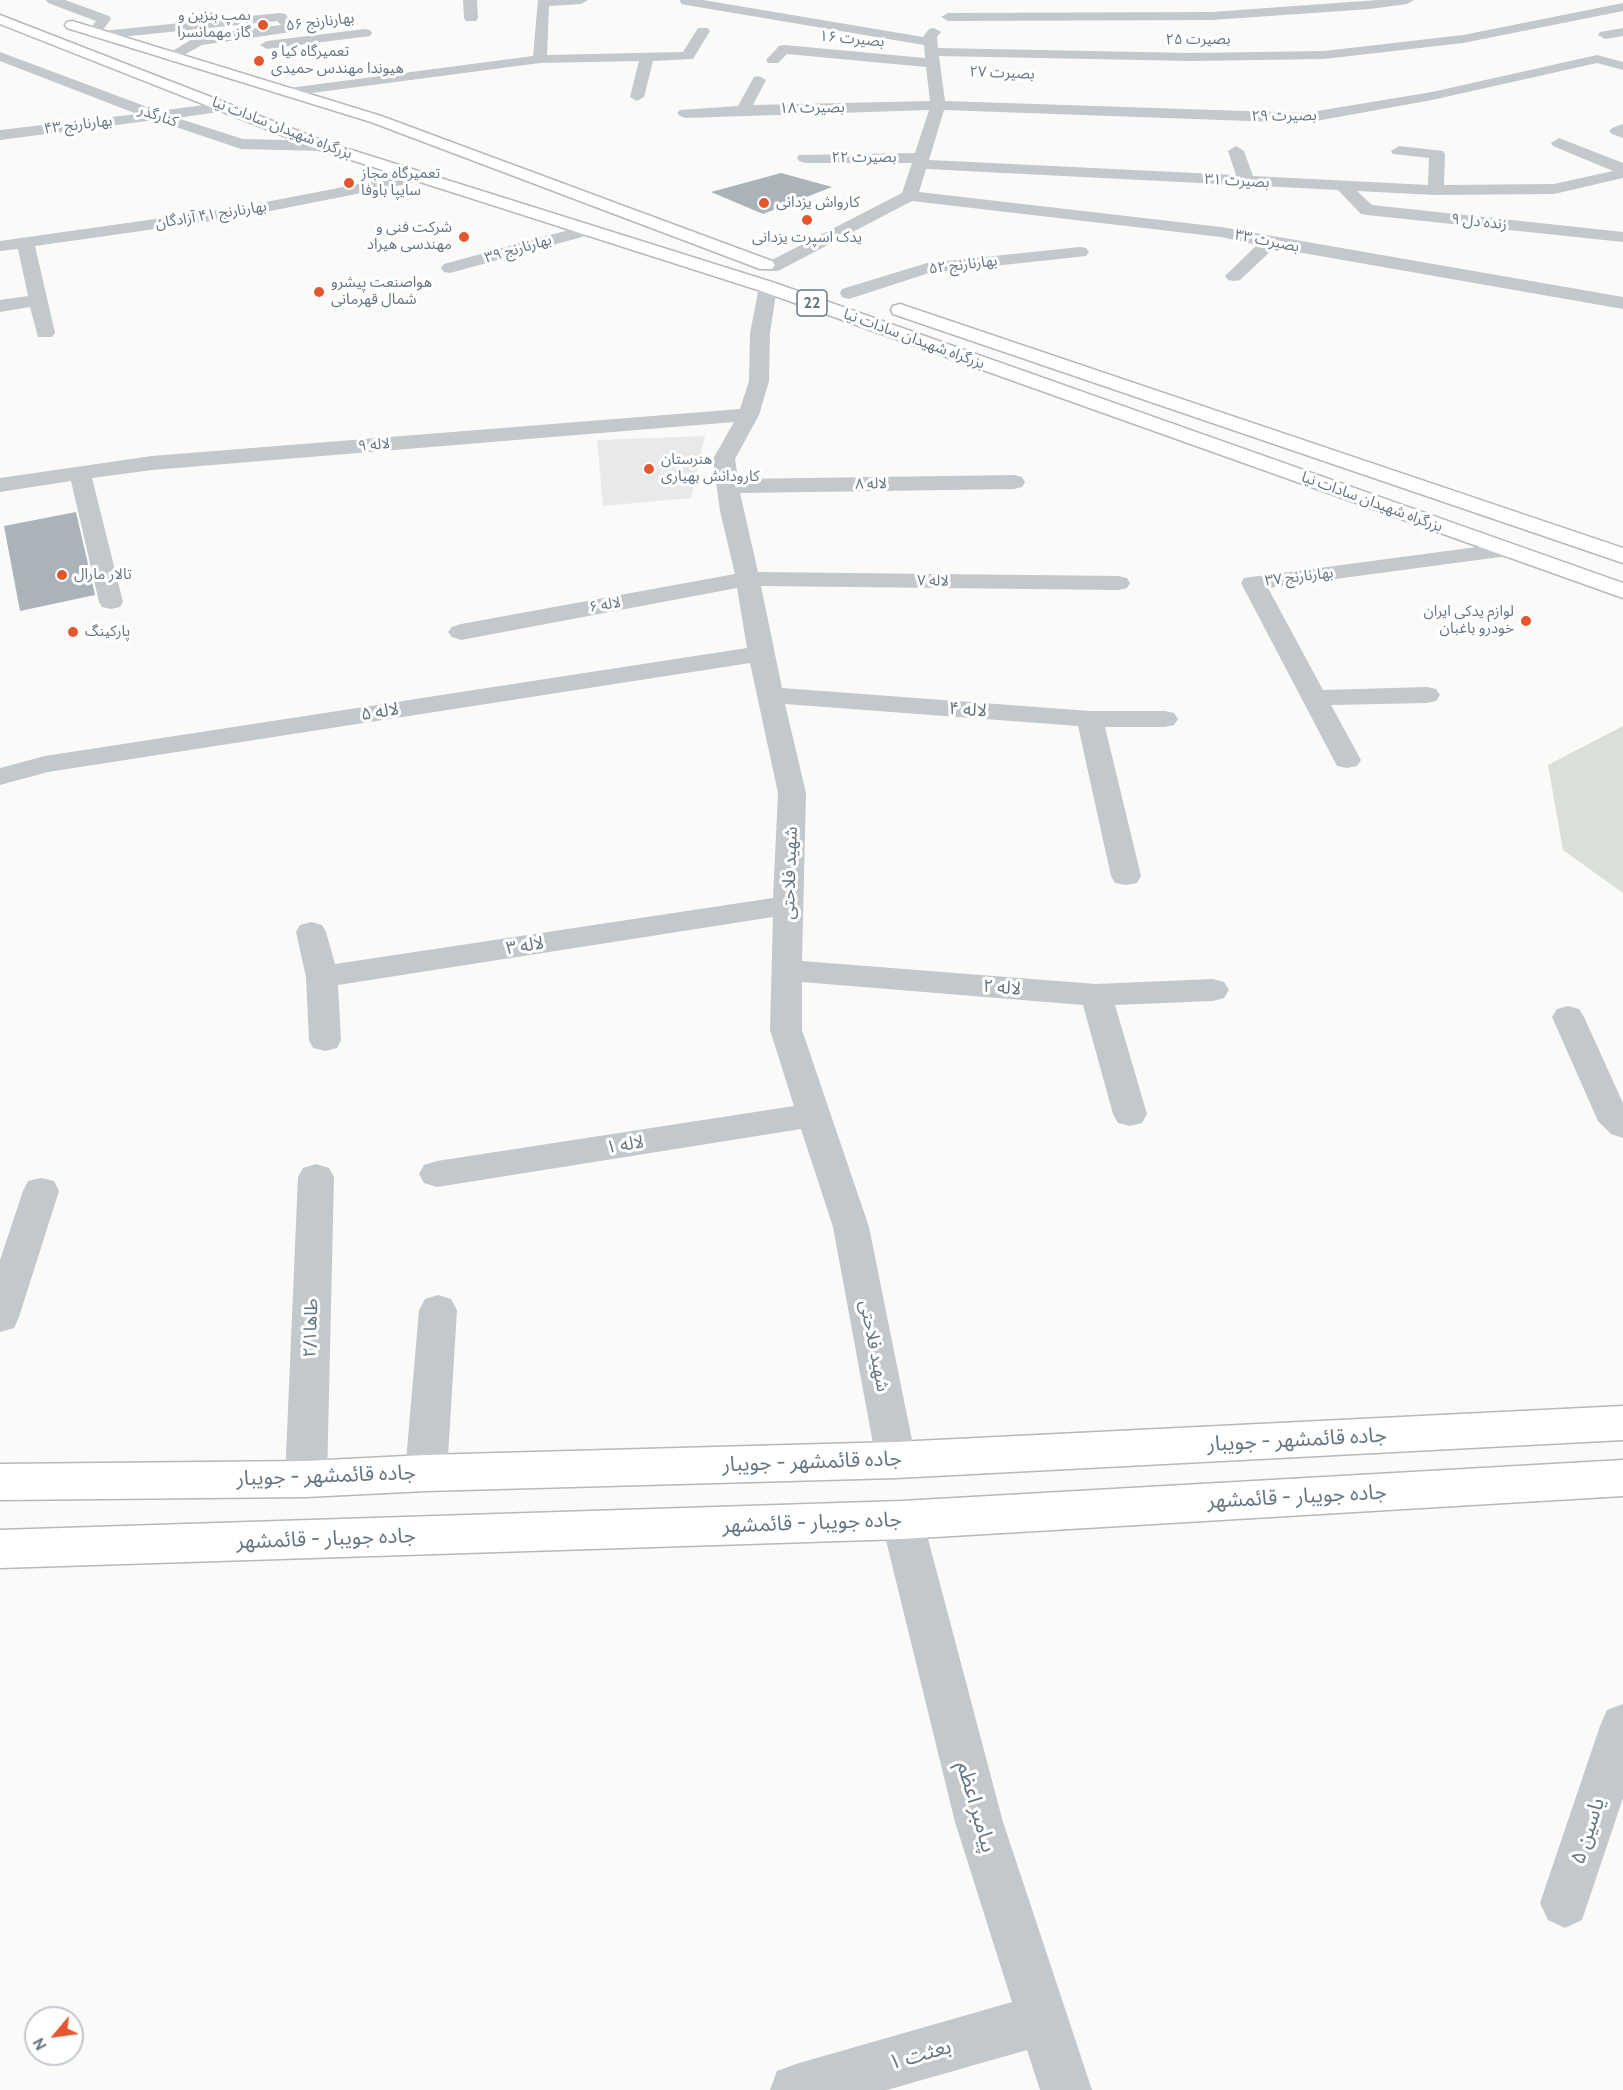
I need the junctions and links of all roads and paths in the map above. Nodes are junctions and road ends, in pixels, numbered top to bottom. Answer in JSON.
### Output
{"nodes":[{"id":1,"x":53,"y":0,"type":"edge"},
{"id":2,"x":471,"y":0,"type":"edge"},
{"id":3,"x":581,"y":0,"type":"edge"},
{"id":4,"x":963,"y":0,"type":"edge"},
{"id":5,"x":1407,"y":0,"type":"edge"},
{"id":6,"x":1613,"y":0,"type":"edge"},
{"id":7,"x":687,"y":1,"type":"edge"},
{"id":8,"x":0,"y":2,"type":"edge"},
{"id":9,"x":1623,"y":5,"type":"edge"},
{"id":10,"x":32,"y":12,"type":"dead end"},
{"id":11,"x":948,"y":17,"type":"junction"},
{"id":12,"x":471,"y":18,"type":"dead end"},
{"id":13,"x":52,"y":19,"type":"dead end"},
{"id":14,"x":0,"y":20,"type":"edge"},
{"id":15,"x":214,"y":22,"type":"junction"},
{"id":16,"x":703,"y":31,"type":"dead end"},
{"id":17,"x":1623,"y":32,"type":"edge"},
{"id":18,"x":365,"y":33,"type":"dead end"},
{"id":19,"x":98,"y":34,"type":"junction"},
{"id":20,"x":1605,"y":35,"type":"dead end"},
{"id":21,"x":224,"y":36,"type":"junction"},
{"id":22,"x":0,"y":56,"type":"edge"},
{"id":23,"x":172,"y":57,"type":"junction"},
{"id":24,"x":647,"y":57,"type":"junction"},
{"id":25,"x":540,"y":59,"type":"junction"},
{"id":26,"x":773,"y":60,"type":"dead end"},
{"id":27,"x":935,"y":60,"type":"junction"},
{"id":28,"x":1623,"y":66,"type":"edge"},
{"id":29,"x":759,"y":80,"type":"dead end"},
{"id":30,"x":1081,"y":91,"type":"dead end"},
{"id":31,"x":289,"y":92,"type":"junction"},
{"id":32,"x":637,"y":97,"type":"dead end"},
{"id":33,"x":939,"y":105,"type":"junction"},
{"id":34,"x":227,"y":107,"type":"junction"},
{"id":35,"x":743,"y":110,"type":"junction"},
{"id":36,"x":1080,"y":110,"type":"junction"},
{"id":37,"x":685,"y":113,"type":"dead end"},
{"id":38,"x":157,"y":116,"type":"junction"},
{"id":39,"x":332,"y":120,"type":"dead end"},
{"id":40,"x":315,"y":126,"type":"dead end"},
{"id":41,"x":275,"y":127,"type":"junction"},
{"id":42,"x":0,"y":135,"type":"edge"},
{"id":43,"x":425,"y":137,"type":"junction"},
{"id":44,"x":1559,"y":143,"type":"dead end"},
{"id":45,"x":323,"y":146,"type":"junction"},
{"id":46,"x":1400,"y":150,"type":"dead end"},
{"id":47,"x":1236,"y":151,"type":"dead end"},
{"id":48,"x":806,"y":158,"type":"dead end"},
{"id":49,"x":921,"y":161,"type":"junction"},
{"id":50,"x":1312,"y":168,"type":"dead end"},
{"id":51,"x":1623,"y":171,"type":"edge"},
{"id":52,"x":421,"y":177,"type":"junction"},
{"id":53,"x":1247,"y":182,"type":"junction"},
{"id":54,"x":1319,"y":186,"type":"junction"},
{"id":55,"x":1344,"y":187,"type":"junction"},
{"id":56,"x":1436,"y":190,"type":"junction"},
{"id":57,"x":909,"y":196,"type":"junction"},
{"id":58,"x":1163,"y":203,"type":"dead end"},
{"id":59,"x":1155,"y":224,"type":"junction"},
{"id":60,"x":587,"y":230,"type":"junction"},
{"id":61,"x":1623,"y":237,"type":"edge"},
{"id":62,"x":25,"y":242,"type":"junction"},
{"id":63,"x":1270,"y":242,"type":"junction"},
{"id":64,"x":0,"y":246,"type":"edge"},
{"id":65,"x":1080,"y":252,"type":"dead end"},
{"id":66,"x":450,"y":268,"type":"dead end"},
{"id":67,"x":794,"y":274,"type":"dead end"},
{"id":68,"x":1234,"y":276,"type":"dead end"},
{"id":69,"x":770,"y":277,"type":"junction"},
{"id":70,"x":827,"y":285,"type":"dead end"},
{"id":71,"x":849,"y":293,"type":"junction"},
{"id":72,"x":38,"y":300,"type":"junction"},
{"id":73,"x":1623,"y":303,"type":"edge"},
{"id":74,"x":0,"y":306,"type":"edge"},
{"id":75,"x":45,"y":333,"type":"dead end"},
{"id":76,"x":749,"y":415,"type":"junction"},
{"id":77,"x":80,"y":473,"type":"junction"},
{"id":78,"x":1014,"y":482,"type":"dead end"},
{"id":79,"x":0,"y":485,"type":"edge"},
{"id":80,"x":728,"y":486,"type":"junction"},
{"id":81,"x":1507,"y":550,"type":"junction"},
{"id":82,"x":1623,"y":556,"type":"edge"},
{"id":83,"x":748,"y":579,"type":"junction"},
{"id":84,"x":1118,"y":583,"type":"dead end"},
{"id":85,"x":1623,"y":591,"type":"edge"},
{"id":86,"x":111,"y":602,"type":"dead end"},
{"id":87,"x":461,"y":632,"type":"dead end"},
{"id":88,"x":761,"y":654,"type":"junction"},
{"id":89,"x":772,"y":695,"type":"junction"},
{"id":90,"x":1427,"y":695,"type":"dead end"},
{"id":91,"x":1314,"y":698,"type":"junction"},
{"id":92,"x":1090,"y":719,"type":"junction"},
{"id":93,"x":1165,"y":719,"type":"dead end"},
{"id":94,"x":1347,"y":760,"type":"dead end"},
{"id":95,"x":0,"y":777,"type":"edge"},
{"id":96,"x":1126,"y":876,"type":"dead end"},
{"id":97,"x":789,"y":905,"type":"junction"},
{"id":98,"x":311,"y":932,"type":"dead end"},
{"id":99,"x":786,"y":970,"type":"junction"},
{"id":100,"x":322,"y":977,"type":"junction"},
{"id":101,"x":1213,"y":990,"type":"dead end"},
{"id":102,"x":1096,"y":995,"type":"junction"},
{"id":103,"x":1568,"y":1017,"type":"dead end"},
{"id":104,"x":325,"y":1040,"type":"dead end"},
{"id":105,"x":813,"y":1114,"type":"junction"},
{"id":106,"x":1130,"y":1114,"type":"dead end"},
{"id":107,"x":1623,"y":1125,"type":"edge"},
{"id":108,"x":437,"y":1174,"type":"dead end"},
{"id":109,"x":316,"y":1177,"type":"dead end"},
{"id":110,"x":41,"y":1191,"type":"dead end"},
{"id":111,"x":438,"y":1310,"type":"dead end"},
{"id":112,"x":0,"y":1317,"type":"edge"},
{"id":113,"x":1623,"y":1423,"type":"edge"},
{"id":114,"x":896,"y":1460,"type":"junction"},
{"id":115,"x":426,"y":1473,"type":"junction"},
{"id":116,"x":1623,"y":1478,"type":"edge"},
{"id":117,"x":306,"y":1479,"type":"junction"},
{"id":118,"x":0,"y":1482,"type":"edge"},
{"id":119,"x":902,"y":1520,"type":"junction"},
{"id":120,"x":0,"y":1549,"type":"edge"},
{"id":121,"x":1623,"y":1726,"type":"edge"},
{"id":122,"x":1565,"y":1903,"type":"dead end"},
{"id":123,"x":1043,"y":2019,"type":"junction"},
{"id":124,"x":796,"y":2090,"type":"edge"},
{"id":125,"x":1066,"y":2090,"type":"edge"}],
"edges":[{"from":1,"to":19,"type":"street"},
{"from":2,"to":12,"type":"street"},
{"from":3,"to":25,"type":"street"},
{"from":4,"to":11,"type":"street"},
{"from":5,"to":11,"type":"street"},
{"from":6,"to":9,"type":"street"},
{"from":7,"to":27,"type":"street"},
{"from":8,"to":10,"type":"highway"},
{"from":9,"to":27,"type":"street","name":"بصیرت ۲۵"},
{"from":11,"to":27,"type":"street"},
{"from":13,"to":19,"type":"highway","name":"بزرگراه شهیدان سادات نیا","number":"22"},
{"from":14,"to":34,"type":"highway","name":"بزرگراه شهیدان سادات نیا","number":"22"},
{"from":15,"to":19,"type":"street"},
{"from":15,"to":21,"type":"street"},
{"from":15,"to":21,"type":"street"},
{"from":16,"to":24,"type":"street"},
{"from":17,"to":20,"type":"street"},
{"from":18,"to":23,"type":"street","name":"بهارنارنج ۵۶"},
{"from":19,"to":23,"type":"highway","name":"بزرگراه شهیدان سادات نیا","number":"22"},
{"from":21,"to":23,"type":"street"},
{"from":22,"to":38,"type":"street","name":"کنارگذر"},
{"from":23,"to":31,"type":"highway","name":"بزرگراه شهیدان سادات نیا","number":"22"},
{"from":23,"to":39,"type":"highway"},
{"from":24,"to":25,"type":"street"},
{"from":24,"to":32,"type":"street"},
{"from":25,"to":31,"type":"street"},
{"from":26,"to":27,"type":"street","name":"بصیرت ۱۶"},
{"from":27,"to":33,"type":"street"},
{"from":28,"to":36,"type":"street","name":"بصیرت ۲۹"},
{"from":29,"to":35,"type":"street"},
{"from":30,"to":36,"type":"street"},
{"from":31,"to":43,"type":"highway","name":"بزرگراه شهیدان سادات نیا","number":"22"},
{"from":33,"to":35,"type":"street","name":"بصیرت ۱۸"},
{"from":33,"to":36,"type":"street","name":"بصیرت ۲۹"},
{"from":33,"to":49,"type":"street"},
{"from":34,"to":38,"type":"street","name":"بهارنارنج ۴۳"},
{"from":34,"to":41,"type":"highway","name":"بزرگراه شهیدان سادات نیا","number":"22"},
{"from":35,"to":37,"type":"street","name":"بصیرت ۱۸"},
{"from":38,"to":42,"type":"street","name":"بهارنارنج ۴۳"},
{"from":38,"to":45,"type":"street","name":"کنارگذر"},
{"from":40,"to":41,"type":"highway"},
{"from":41,"to":45,"type":"highway","name":"بزرگراه شهیدان سادات نیا","number":"22"},
{"from":43,"to":60,"type":"highway"},
{"from":43,"to":69,"type":"highway","name":"بزرگراه شهیدان سادات نیا","number":"22"},
{"from":44,"to":51,"type":"street"},
{"from":45,"to":52,"type":"highway","name":"بزرگراه شهیدان سادات نیا","number":"22"},
{"from":46,"to":56,"type":"street"},
{"from":47,"to":53,"type":"street"},
{"from":48,"to":49,"type":"street","name":"بصیرت ۲۲"},
{"from":49,"to":53,"type":"street","name":"بصیرت ۳۱"},
{"from":49,"to":57,"type":"street"},
{"from":50,"to":54,"type":"street"},
{"from":51,"to":56,"type":"street","name":"بصیرت ۳۱"},
{"from":52,"to":60,"type":"highway","name":"بزرگراه شهیدان سادات نیا","number":"22"},
{"from":52,"to":62,"type":"street","name":"بهارنارنج ۴۱ آزادگان"},
{"from":53,"to":54,"type":"street","name":"بصیرت ۳۱"},
{"from":54,"to":55,"type":"street","name":"بصیرت ۳۱"},
{"from":55,"to":56,"type":"street","name":"بصیرت ۳۱"},
{"from":55,"to":61,"type":"street","name":"زنده دل ۹"},
{"from":57,"to":59,"type":"street","name":"بصیرت ۳۳"},
{"from":57,"to":69,"type":"street"},
{"from":58,"to":59,"type":"street"},
{"from":59,"to":63,"type":"street","name":"بصیرت ۳۳"},
{"from":60,"to":66,"type":"street","name":"بهارنارنج ۳۹"},
{"from":60,"to":69,"type":"highway","name":"بزرگراه شهیدان سادات نیا","number":"22"},
{"from":62,"to":64,"type":"street","name":"بهارنارنج ۴۱ آزادگان"},
{"from":62,"to":72,"type":"street"},
{"from":63,"to":68,"type":"street"},
{"from":63,"to":73,"type":"street","name":"بصیرت ۳۳"},
{"from":65,"to":71,"type":"street","name":"بهارنارنج ۵۲"},
{"from":67,"to":69,"type":"highway","name":"بزرگراه شهیدان سادات نیا","number":"22"},
{"from":69,"to":76,"type":"street","name":"شهید فلاحتی"},
{"from":69,"to":81,"type":"highway","name":"بزرگراه شهیدان سادات نیا","number":"22"},
{"from":70,"to":71,"type":"highway","name":"بزرگراه شهیدان سادات نیا","number":"22"},
{"from":71,"to":82,"type":"highway","name":"بزرگراه شهیدان سادات نیا","number":"22"},
{"from":72,"to":74,"type":"street"},
{"from":72,"to":75,"type":"street"},
{"from":76,"to":77,"type":"street","name":"لاله ۹"},
{"from":76,"to":80,"type":"street","name":"شهید فلاحتی"},
{"from":77,"to":79,"type":"street","name":"لاله ۹"},
{"from":77,"to":86,"type":"street"},
{"from":78,"to":80,"type":"street","name":"لاله ۸"},
{"from":80,"to":83,"type":"street","name":"شهید فلاحتی"},
{"from":81,"to":85,"type":"highway","name":"بزرگراه شهیدان سادات نیا","number":"22"},
{"from":81,"to":91,"type":"street","name":"بهارنارنج ۳۷"},
{"from":83,"to":84,"type":"street","name":"لاله ۷"},
{"from":83,"to":87,"type":"street","name":"لاله ۶"},
{"from":83,"to":88,"type":"street","name":"شهید فلاحتی"},
{"from":88,"to":89,"type":"street","name":"شهید فلاحتی"},
{"from":88,"to":95,"type":"street","name":"لاله ۵"},
{"from":89,"to":92,"type":"street","name":"لاله ۴"},
{"from":89,"to":97,"type":"street","name":"شهید فلاحتی"},
{"from":90,"to":91,"type":"street"},
{"from":91,"to":94,"type":"street","name":"بهارنارنج ۳۷"},
{"from":92,"to":93,"type":"street","name":"لاله ۴"},
{"from":92,"to":96,"type":"street"},
{"from":97,"to":99,"type":"street","name":"شهید فلاحتی"},
{"from":97,"to":100,"type":"street","name":"لاله ۳"},
{"from":98,"to":100,"type":"street"},
{"from":99,"to":102,"type":"street","name":"لاله ۲"},
{"from":99,"to":105,"type":"street","name":"شهید فلاحتی"},
{"from":100,"to":104,"type":"street"},
{"from":101,"to":102,"type":"street","name":"لاله ۲"},
{"from":102,"to":106,"type":"street"},
{"from":103,"to":107,"type":"street"},
{"from":105,"to":108,"type":"street","name":"لاله ۱"},
{"from":105,"to":114,"type":"street","name":"شهید فلاحتی"},
{"from":109,"to":117,"type":"street","name":"طاها۲/۱"},
{"from":110,"to":112,"type":"street"},
{"from":111,"to":115,"type":"street"},
{"from":113,"to":114,"type":"highway","name":"جاده قائمشهر - جویبار"},
{"from":114,"to":115,"type":"highway","name":"جاده قائمشهر - جویبار"},
{"from":115,"to":117,"type":"highway","name":"جاده قائمشهر - جویبار"},
{"from":116,"to":119,"type":"highway","name":"جاده جویبار - قائمشهر"},
{"from":117,"to":118,"type":"highway","name":"جاده قائمشهر - جویبار"},
{"from":119,"to":120,"type":"highway","name":"جاده جویبار - قائمشهر"},
{"from":119,"to":123,"type":"street","name":"پیامبر اعظم"},
{"from":121,"to":122,"type":"street","name":"یاسین ۵"},
{"from":123,"to":124,"type":"street","name":"بعثت ۱"},
{"from":123,"to":125,"type":"street","name":"پیامبر اعظم"}]}
